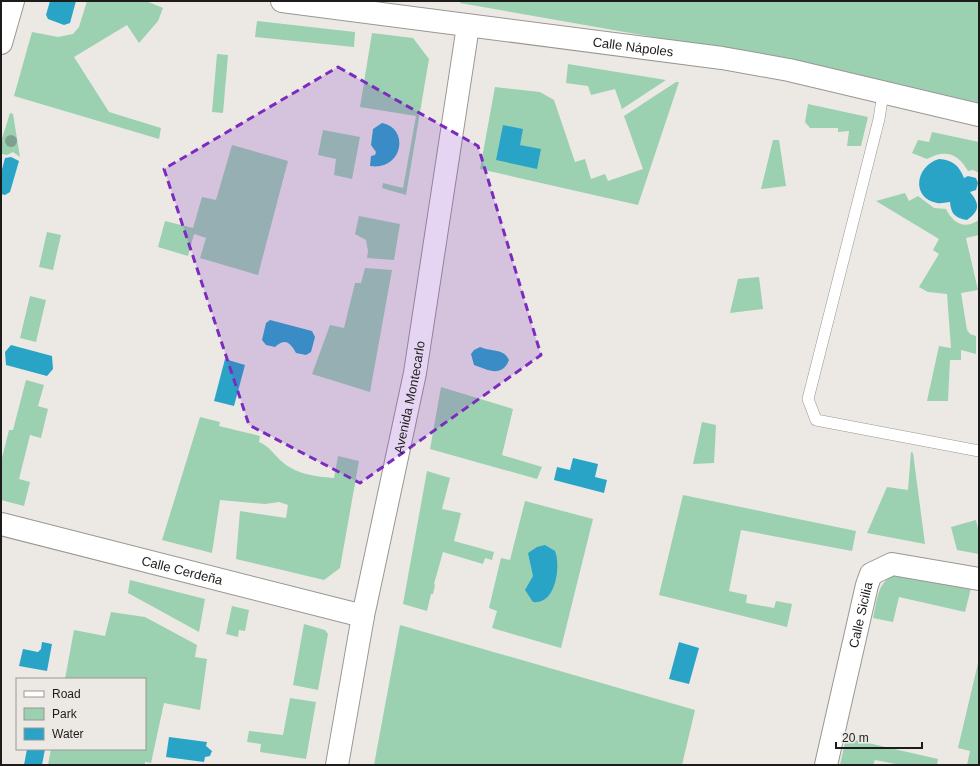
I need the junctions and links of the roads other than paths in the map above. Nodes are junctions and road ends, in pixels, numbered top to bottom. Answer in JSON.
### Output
{"nodes":[{"id":1,"x":13,"y":1,"type":"edge"},
{"id":2,"x":282,"y":1,"type":"edge"},
{"id":3,"x":468,"y":26,"type":"junction"},
{"id":4,"x":1,"y":43,"type":"edge"},
{"id":5,"x":883,"y":93,"type":"junction"},
{"id":6,"x":979,"y":115,"type":"edge"},
{"id":7,"x":979,"y":451,"type":"edge"},
{"id":8,"x":1,"y":524,"type":"edge"},
{"id":9,"x":979,"y":579,"type":"edge"},
{"id":10,"x":363,"y":616,"type":"junction"},
{"id":11,"x":337,"y":765,"type":"edge"},
{"id":12,"x":826,"y":765,"type":"edge"}],
"edges":[{"from":1,"to":4,"type":"street"},
{"from":2,"to":3,"type":"street","name":"Calle Nápoles"},
{"from":3,"to":5,"type":"street","name":"Calle Nápoles"},
{"from":3,"to":10,"type":"street","name":"Avenida Montecarlo"},
{"from":5,"to":6,"type":"street","name":"Calle Nápoles"},
{"from":5,"to":7,"type":"lane"},
{"from":8,"to":10,"type":"street","name":"Calle Cerdeña"},
{"from":9,"to":12,"type":"street","name":"Calle Sicilia"},
{"from":10,"to":11,"type":"street","name":"Avenida Montecarlo"}]}
